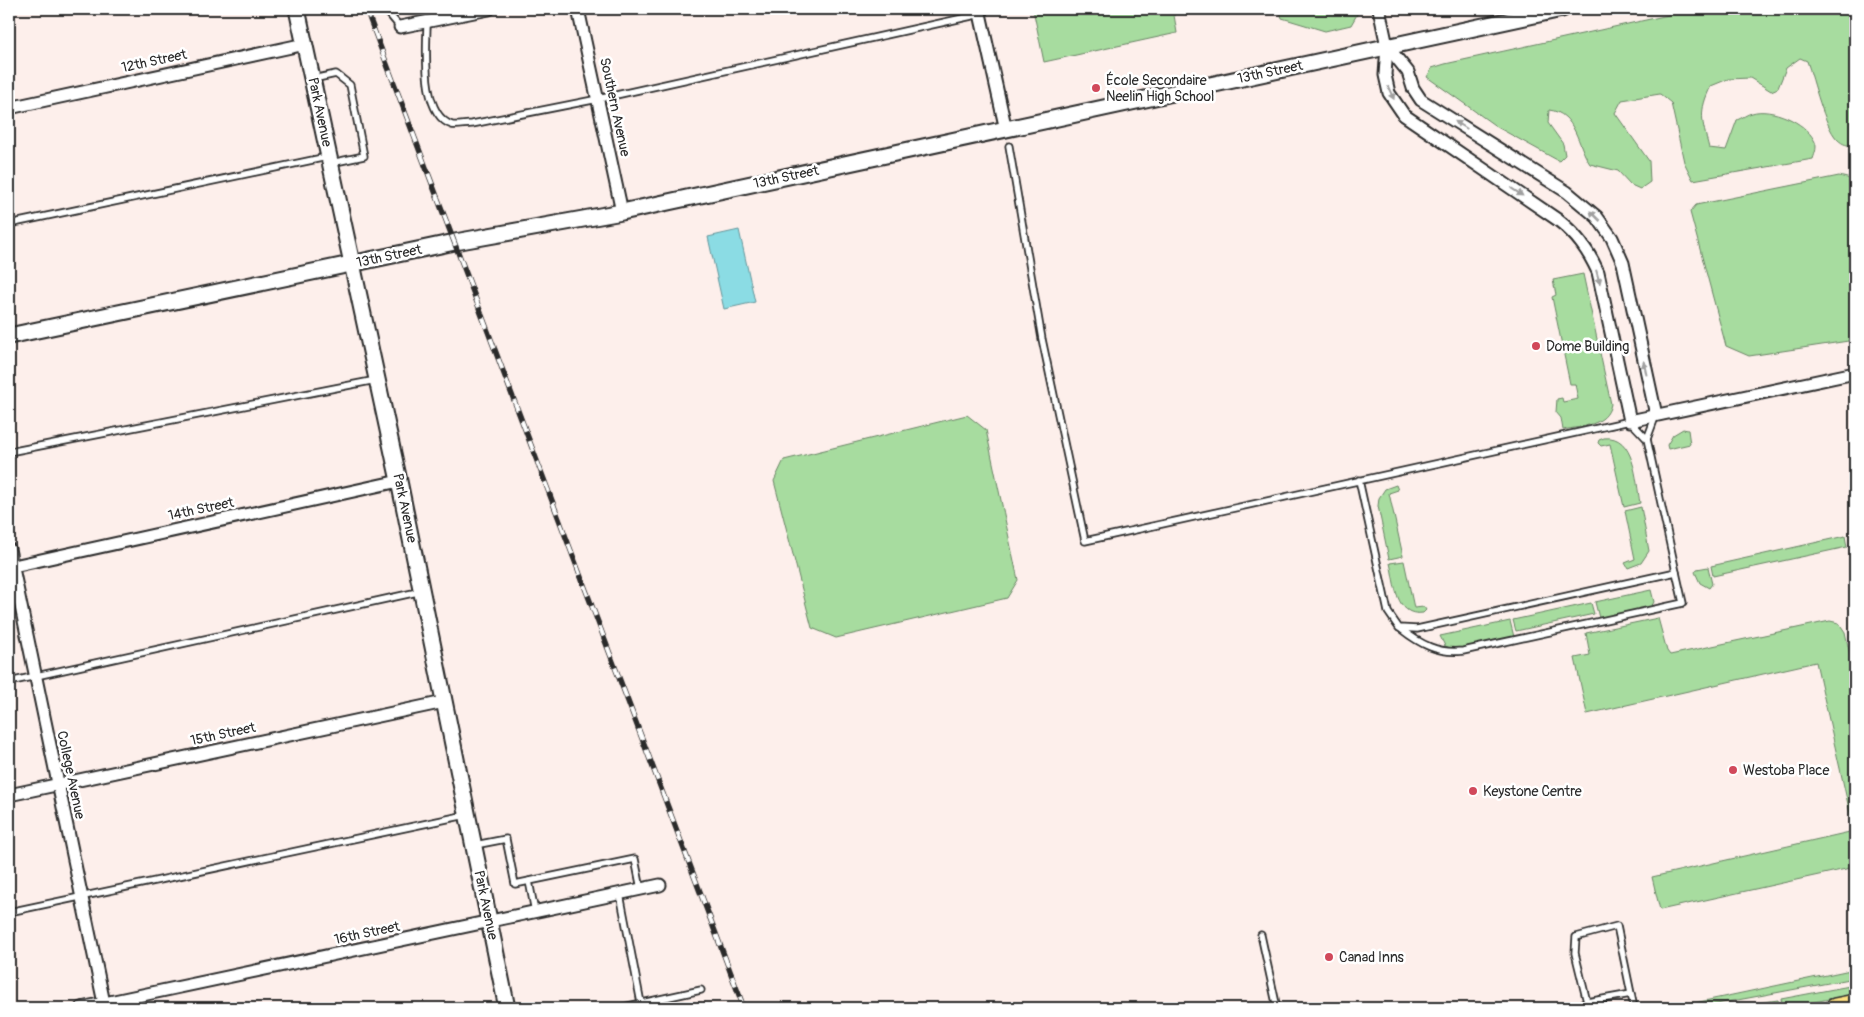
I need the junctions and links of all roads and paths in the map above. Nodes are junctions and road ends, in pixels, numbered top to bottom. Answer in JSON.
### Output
{"nodes":[{"id":1,"x":297,"y":9,"type":"edge"},
{"id":2,"x":385,"y":9,"type":"edge"},
{"id":3,"x":488,"y":9,"type":"edge"},
{"id":4,"x":578,"y":9,"type":"edge"},
{"id":5,"x":1379,"y":9,"type":"edge"},
{"id":6,"x":1562,"y":9,"type":"edge"},
{"id":7,"x":980,"y":12,"type":"edge"},
{"id":8,"x":427,"y":22,"type":"junction"},
{"id":9,"x":400,"y":27,"type":"joint"},
{"id":10,"x":305,"y":44,"type":"junction"},
{"id":11,"x":1387,"y":46,"type":"junction"},
{"id":12,"x":313,"y":79,"type":"junction"},
{"id":13,"x":598,"y":99,"type":"junction"},
{"id":14,"x":9,"y":108,"type":"edge"},
{"id":15,"x":1006,"y":130,"type":"junction"},
{"id":16,"x":1009,"y":146,"type":"dead end"},
{"id":17,"x":330,"y":160,"type":"junction"},
{"id":18,"x":622,"y":212,"type":"junction"},
{"id":19,"x":9,"y":224,"type":"edge"},
{"id":20,"x":352,"y":264,"type":"junction"},
{"id":21,"x":9,"y":336,"type":"edge"},
{"id":22,"x":1855,"y":373,"type":"edge"},
{"id":23,"x":376,"y":380,"type":"junction"},
{"id":24,"x":1656,"y":415,"type":"junction"},
{"id":25,"x":1630,"y":421,"type":"junction"},
{"id":26,"x":1647,"y":438,"type":"junction"},
{"id":27,"x":9,"y":452,"type":"edge"},
{"id":28,"x":1360,"y":480,"type":"junction"},
{"id":29,"x":399,"y":481,"type":"junction"},
{"id":30,"x":9,"y":549,"type":"edge"},
{"id":31,"x":10,"y":566,"type":"edge"},
{"id":32,"x":1676,"y":572,"type":"junction"},
{"id":33,"x":422,"y":591,"type":"junction"},
{"id":34,"x":1399,"y":628,"type":"junction"},
{"id":35,"x":35,"y":676,"type":"junction"},
{"id":36,"x":9,"y":682,"type":"edge"},
{"id":37,"x":444,"y":702,"type":"junction"},
{"id":38,"x":58,"y":784,"type":"junction"},
{"id":39,"x":9,"y":795,"type":"edge"},
{"id":40,"x":468,"y":815,"type":"junction"},
{"id":41,"x":474,"y":846,"type":"junction"},
{"id":42,"x":529,"y":881,"type":"junction"},
{"id":43,"x":660,"y":885,"type":"dead end"},
{"id":44,"x":641,"y":889,"type":"junction"},
{"id":45,"x":620,"y":894,"type":"junction"},
{"id":46,"x":81,"y":897,"type":"junction"},
{"id":47,"x":9,"y":912,"type":"edge"},
{"id":48,"x":535,"y":912,"type":"junction"},
{"id":49,"x":490,"y":923,"type":"junction"},
{"id":50,"x":1261,"y":935,"type":"dead end"},
{"id":51,"x":701,"y":990,"type":"dead end"},
{"id":52,"x":1631,"y":994,"type":"junction"},
{"id":53,"x":1587,"y":1002,"type":"junction"},
{"id":54,"x":641,"y":1004,"type":"junction"},
{"id":55,"x":1855,"y":1004,"type":"edge"},
{"id":56,"x":104,"y":1006,"type":"edge"},
{"id":57,"x":81,"y":1008,"type":"edge"},
{"id":58,"x":508,"y":1008,"type":"edge"},
{"id":59,"x":619,"y":1008,"type":"edge"},
{"id":60,"x":1277,"y":1008,"type":"edge"},
{"id":61,"x":1575,"y":1008,"type":"edge"},
{"id":62,"x":1634,"y":1008,"type":"edge"},
{"id":63,"x":1835,"y":1008,"type":"edge"}],
"edges":[{"from":1,"to":10,"type":"street","name":"Park Avenue"},
{"from":2,"to":9,"type":"lane"},
{"from":3,"to":8,"type":"street"},
{"from":4,"to":13,"type":"street","name":"Southern Avenue"},
{"from":5,"to":11,"type":"street"},
{"from":6,"to":11,"type":"street","name":"13th Street"},
{"from":7,"to":13,"type":"lane"},
{"from":7,"to":15,"type":"street"},
{"from":8,"to":9,"type":"street"},
{"from":8,"to":13,"type":"lane"},
{"from":10,"to":12,"type":"street","name":"Park Avenue"},
{"from":10,"to":14,"type":"street","name":"12th Street"},
{"from":11,"to":15,"type":"street","name":"13th Street"},
{"from":24,"to":11,"type":"street","one_way":true},
{"from":11,"to":25,"type":"street","one_way":true},
{"from":12,"to":17,"type":"street","name":"Park Avenue"},
{"from":12,"to":17,"type":"lane"},
{"from":13,"to":18,"type":"street","name":"Southern Avenue"},
{"from":15,"to":18,"type":"street","name":"13th Street"},
{"from":16,"to":28,"type":"lane"},
{"from":17,"to":19,"type":"lane"},
{"from":17,"to":20,"type":"street","name":"Park Avenue"},
{"from":18,"to":20,"type":"street","name":"13th Street"},
{"from":20,"to":21,"type":"street","name":"13th Street"},
{"from":20,"to":23,"type":"street","name":"Park Avenue"},
{"from":22,"to":24,"type":"street"},
{"from":23,"to":27,"type":"lane"},
{"from":23,"to":29,"type":"street","name":"Park Avenue"},
{"from":24,"to":25,"type":"street"},
{"from":24,"to":26,"type":"lane"},
{"from":25,"to":26,"type":"lane"},
{"from":25,"to":28,"type":"lane"},
{"from":26,"to":32,"type":"lane"},
{"from":28,"to":34,"type":"lane"},
{"from":29,"to":31,"type":"street","name":"14th Street"},
{"from":29,"to":33,"type":"street","name":"Park Avenue"},
{"from":30,"to":31,"type":"street","name":"College Avenue"},
{"from":31,"to":35,"type":"street","name":"College Avenue"},
{"from":32,"to":34,"type":"lane"},
{"from":32,"to":34,"type":"lane"},
{"from":33,"to":35,"type":"lane"},
{"from":33,"to":37,"type":"street","name":"Park Avenue"},
{"from":35,"to":36,"type":"lane"},
{"from":35,"to":38,"type":"street","name":"College Avenue"},
{"from":37,"to":38,"type":"street","name":"15th Street"},
{"from":37,"to":40,"type":"street","name":"Park Avenue"},
{"from":38,"to":39,"type":"street","name":"15th Street"},
{"from":38,"to":46,"type":"street","name":"College Avenue"},
{"from":40,"to":41,"type":"street","name":"Park Avenue"},
{"from":40,"to":46,"type":"lane"},
{"from":41,"to":42,"type":"lane"},
{"from":41,"to":49,"type":"street","name":"Park Avenue"},
{"from":42,"to":44,"type":"lane"},
{"from":42,"to":48,"type":"lane"},
{"from":43,"to":44,"type":"street","name":"16th Street"},
{"from":44,"to":45,"type":"street","name":"16th Street"},
{"from":45,"to":48,"type":"street","name":"16th Street"},
{"from":45,"to":54,"type":"lane"},
{"from":46,"to":47,"type":"lane"},
{"from":46,"to":56,"type":"street","name":"College Avenue"},
{"from":48,"to":49,"type":"street","name":"16th Street"},
{"from":49,"to":56,"type":"street","name":"16th Street"},
{"from":49,"to":58,"type":"street","name":"Park Avenue"},
{"from":50,"to":60,"type":"lane"},
{"from":51,"to":54,"type":"lane"},
{"from":52,"to":53,"type":"lane"},
{"from":52,"to":53,"type":"lane"},
{"from":52,"to":62,"type":"lane"},
{"from":53,"to":61,"type":"lane"},
{"from":54,"to":59,"type":"lane"},
{"from":55,"to":63,"type":"main road"},
{"from":56,"to":57,"type":"street","name":"16th Street"}]}
